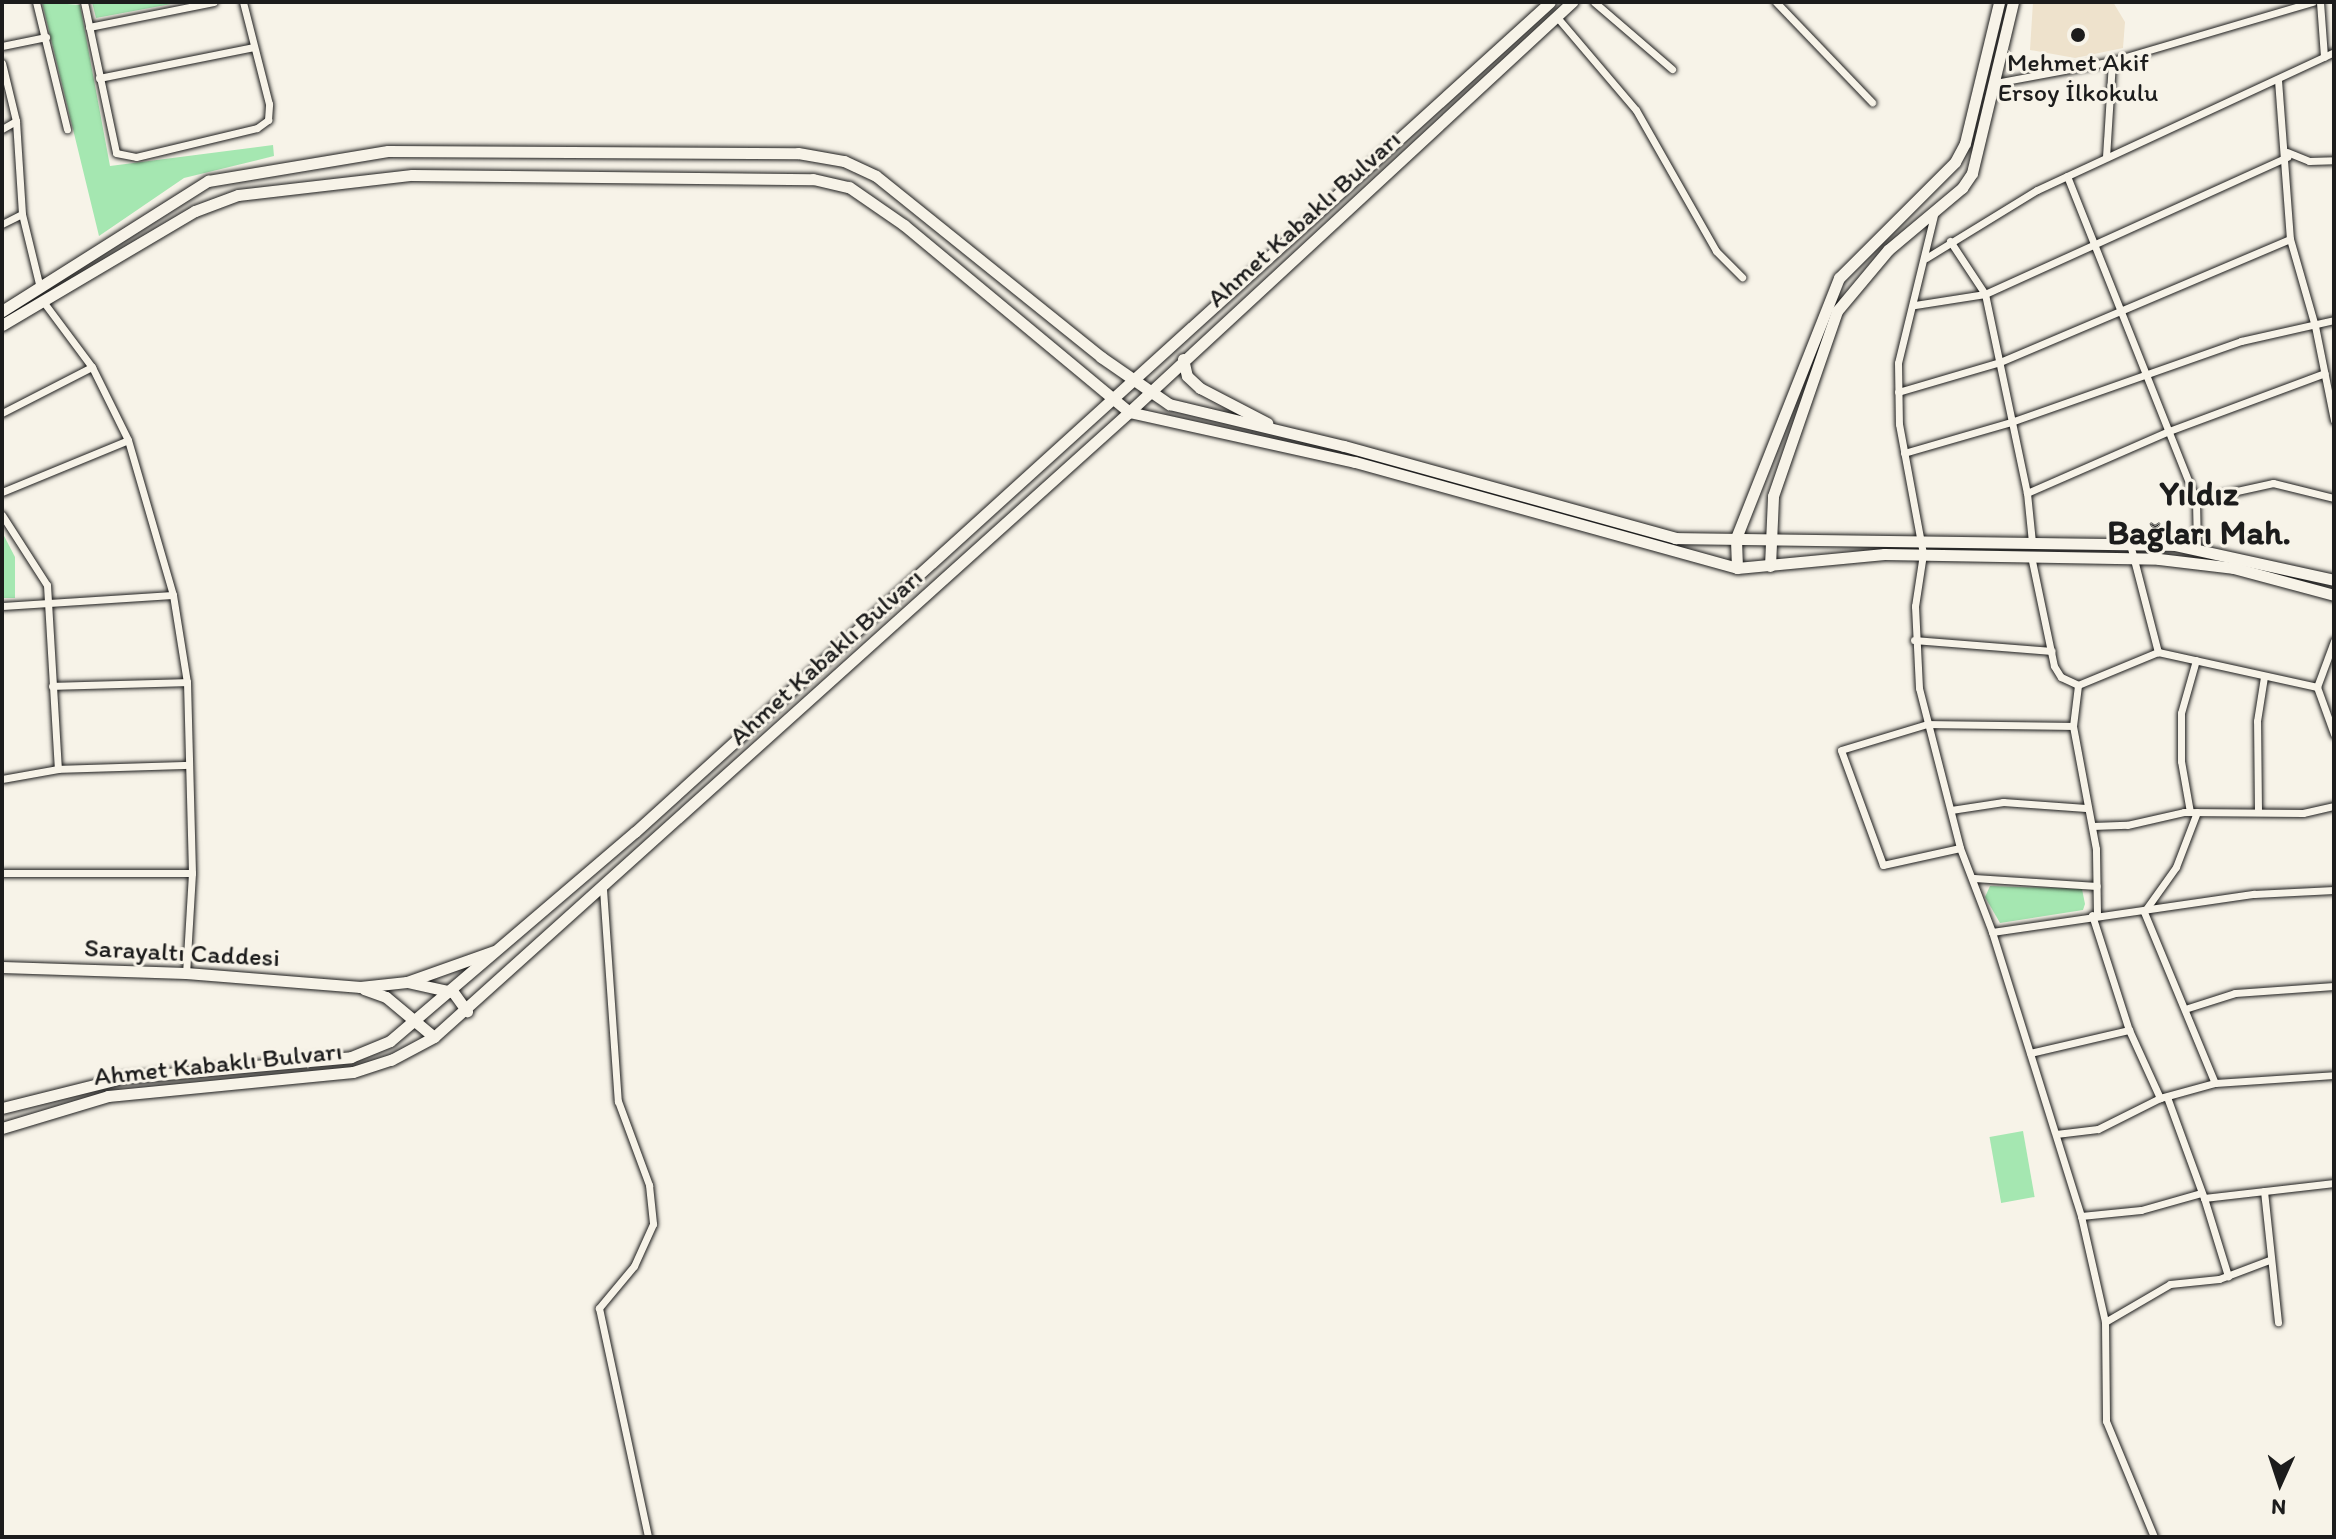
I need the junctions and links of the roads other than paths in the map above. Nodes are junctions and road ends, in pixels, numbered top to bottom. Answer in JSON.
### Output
{"nodes":[{"id":1,"x":36,"y":2,"type":"edge"},
{"id":2,"x":84,"y":2,"type":"edge"},
{"id":3,"x":214,"y":2,"type":"edge"},
{"id":4,"x":243,"y":2,"type":"edge"},
{"id":5,"x":1550,"y":2,"type":"edge"},
{"id":6,"x":1572,"y":2,"type":"edge"},
{"id":7,"x":1594,"y":2,"type":"edge"},
{"id":8,"x":1776,"y":2,"type":"edge"},
{"id":9,"x":1999,"y":2,"type":"edge"},
{"id":10,"x":2013,"y":2,"type":"edge"},
{"id":11,"x":2312,"y":2,"type":"edge"},
{"id":12,"x":2320,"y":2,"type":"edge"},
{"id":13,"x":1556,"y":16,"type":"junction"},
{"id":14,"x":89,"y":27,"type":"junction"},
{"id":15,"x":46,"y":37,"type":"junction"},
{"id":16,"x":2,"y":46,"type":"edge"},
{"id":17,"x":254,"y":47,"type":"junction"},
{"id":18,"x":2334,"y":52,"type":"edge"},
{"id":19,"x":2324,"y":57,"type":"junction"},
{"id":20,"x":2112,"y":61,"type":"junction"},
{"id":21,"x":2,"y":63,"type":"edge"},
{"id":22,"x":1672,"y":69,"type":"dead end"},
{"id":23,"x":99,"y":78,"type":"junction"},
{"id":24,"x":2278,"y":80,"type":"junction"},
{"id":25,"x":1995,"y":83,"type":"junction"},
{"id":26,"x":1872,"y":102,"type":"dead end"},
{"id":27,"x":16,"y":121,"type":"junction"},
{"id":28,"x":2,"y":129,"type":"edge"},
{"id":29,"x":67,"y":129,"type":"dead end"},
{"id":30,"x":2287,"y":154,"type":"junction"},
{"id":31,"x":2106,"y":157,"type":"junction"},
{"id":32,"x":2334,"y":160,"type":"edge"},
{"id":33,"x":2067,"y":176,"type":"junction"},
{"id":34,"x":1935,"y":211,"type":"junction"},
{"id":35,"x":22,"y":214,"type":"junction"},
{"id":36,"x":2,"y":224,"type":"edge"},
{"id":37,"x":2290,"y":239,"type":"junction"},
{"id":38,"x":1950,"y":241,"type":"junction"},
{"id":39,"x":2095,"y":244,"type":"junction"},
{"id":40,"x":1925,"y":259,"type":"junction"},
{"id":41,"x":1742,"y":277,"type":"dead end"},
{"id":42,"x":40,"y":288,"type":"junction"},
{"id":43,"x":1985,"y":294,"type":"junction"},
{"id":44,"x":45,"y":304,"type":"junction"},
{"id":45,"x":1915,"y":305,"type":"junction"},
{"id":46,"x":2119,"y":308,"type":"junction"},
{"id":47,"x":2,"y":311,"type":"edge"},
{"id":48,"x":2334,"y":320,"type":"edge"},
{"id":49,"x":2,"y":325,"type":"edge"},
{"id":50,"x":2315,"y":326,"type":"junction"},
{"id":51,"x":1183,"y":359,"type":"junction"},
{"id":52,"x":2000,"y":362,"type":"junction"},
{"id":53,"x":92,"y":367,"type":"junction"},
{"id":54,"x":2141,"y":372,"type":"junction"},
{"id":55,"x":2325,"y":373,"type":"junction"},
{"id":56,"x":1134,"y":380,"type":"junction"},
{"id":57,"x":1148,"y":392,"type":"junction"},
{"id":58,"x":1898,"y":392,"type":"junction"},
{"id":59,"x":1113,"y":399,"type":"junction"},
{"id":60,"x":1129,"y":412,"type":"junction"},
{"id":61,"x":2,"y":413,"type":"edge"},
{"id":62,"x":2334,"y":420,"type":"edge"},
{"id":63,"x":2011,"y":422,"type":"junction"},
{"id":64,"x":2169,"y":431,"type":"junction"},
{"id":65,"x":1289,"y":433,"type":"junction"},
{"id":66,"x":128,"y":440,"type":"junction"},
{"id":67,"x":1904,"y":453,"type":"junction"},
{"id":68,"x":2,"y":492,"type":"edge"},
{"id":69,"x":2027,"y":493,"type":"junction"},
{"id":70,"x":2334,"y":498,"type":"edge"},
{"id":71,"x":2196,"y":500,"type":"junction"},
{"id":72,"x":2,"y":515,"type":"edge"},
{"id":73,"x":1736,"y":538,"type":"junction"},
{"id":74,"x":1768,"y":538,"type":"junction"},
{"id":75,"x":1921,"y":540,"type":"junction"},
{"id":76,"x":2032,"y":542,"type":"junction"},
{"id":77,"x":2130,"y":544,"type":"junction"},
{"id":78,"x":2197,"y":548,"type":"junction"},
{"id":79,"x":1923,"y":554,"type":"junction"},
{"id":80,"x":2031,"y":556,"type":"junction"},
{"id":81,"x":2133,"y":558,"type":"junction"},
{"id":82,"x":1770,"y":566,"type":"junction"},
{"id":83,"x":1737,"y":568,"type":"junction"},
{"id":84,"x":2334,"y":580,"type":"edge"},
{"id":85,"x":173,"y":595,"type":"junction"},
{"id":86,"x":2334,"y":595,"type":"edge"},
{"id":87,"x":48,"y":603,"type":"junction"},
{"id":88,"x":2,"y":606,"type":"edge"},
{"id":89,"x":1914,"y":640,"type":"junction"},
{"id":90,"x":2334,"y":641,"type":"edge"},
{"id":91,"x":2052,"y":651,"type":"junction"},
{"id":92,"x":2158,"y":652,"type":"junction"},
{"id":93,"x":2196,"y":660,"type":"junction"},
{"id":94,"x":2264,"y":677,"type":"junction"},
{"id":95,"x":187,"y":682,"type":"junction"},
{"id":96,"x":2078,"y":685,"type":"junction"},
{"id":97,"x":52,"y":686,"type":"junction"},
{"id":98,"x":2317,"y":687,"type":"junction"},
{"id":99,"x":1927,"y":724,"type":"junction"},
{"id":100,"x":2073,"y":726,"type":"junction"},
{"id":101,"x":2334,"y":734,"type":"edge"},
{"id":102,"x":188,"y":765,"type":"junction"},
{"id":103,"x":58,"y":769,"type":"junction"},
{"id":104,"x":2,"y":779,"type":"edge"},
{"id":105,"x":2334,"y":806,"type":"edge"},
{"id":106,"x":2086,"y":808,"type":"junction"},
{"id":107,"x":1951,"y":810,"type":"junction"},
{"id":108,"x":2258,"y":811,"type":"junction"},
{"id":109,"x":2194,"y":812,"type":"junction"},
{"id":110,"x":2092,"y":826,"type":"junction"},
{"id":111,"x":1960,"y":848,"type":"junction"},
{"id":112,"x":2,"y":873,"type":"edge"},
{"id":113,"x":192,"y":873,"type":"junction"},
{"id":114,"x":1974,"y":878,"type":"junction"},
{"id":115,"x":2097,"y":886,"type":"junction"},
{"id":116,"x":603,"y":889,"type":"junction"},
{"id":117,"x":2334,"y":890,"type":"edge"},
{"id":118,"x":2144,"y":912,"type":"junction"},
{"id":119,"x":2095,"y":915,"type":"junction"},
{"id":120,"x":1992,"y":932,"type":"junction"},
{"id":121,"x":502,"y":947,"type":"junction"},
{"id":122,"x":2,"y":967,"type":"edge"},
{"id":123,"x":186,"y":973,"type":"junction"},
{"id":124,"x":407,"y":982,"type":"junction"},
{"id":125,"x":2334,"y":986,"type":"edge"},
{"id":126,"x":360,"y":987,"type":"junction"},
{"id":127,"x":453,"y":992,"type":"junction"},
{"id":128,"x":2188,"y":1008,"type":"junction"},
{"id":129,"x":467,"y":1011,"type":"junction"},
{"id":130,"x":418,"y":1019,"type":"junction"},
{"id":131,"x":2129,"y":1030,"type":"junction"},
{"id":132,"x":434,"y":1037,"type":"junction"},
{"id":133,"x":2030,"y":1053,"type":"junction"},
{"id":134,"x":2334,"y":1075,"type":"edge"},
{"id":135,"x":2215,"y":1083,"type":"junction"},
{"id":136,"x":2164,"y":1098,"type":"junction"},
{"id":137,"x":2,"y":1108,"type":"edge"},
{"id":138,"x":2,"y":1128,"type":"edge"},
{"id":139,"x":2056,"y":1134,"type":"junction"},
{"id":140,"x":2334,"y":1183,"type":"edge"},
{"id":141,"x":2264,"y":1191,"type":"junction"},
{"id":142,"x":2202,"y":1196,"type":"junction"},
{"id":143,"x":2081,"y":1216,"type":"junction"},
{"id":144,"x":2269,"y":1260,"type":"junction"},
{"id":145,"x":2228,"y":1276,"type":"junction"},
{"id":146,"x":2105,"y":1322,"type":"junction"},
{"id":147,"x":2278,"y":1322,"type":"dead end"},
{"id":148,"x":648,"y":1537,"type":"edge"},
{"id":149,"x":2154,"y":1537,"type":"edge"}],
"edges":[{"from":1,"to":15,"type":"street"},
{"from":2,"to":14,"type":"street"},
{"from":3,"to":14,"type":"street"},
{"from":4,"to":17,"type":"street"},
{"from":5,"to":56,"type":"street","name":"Ahmet Kabaklı Bulvarı"},
{"from":6,"to":13,"type":"street","name":"Ahmet Kabaklı Bulvarı"},
{"from":7,"to":22,"type":"street"},
{"from":8,"to":26,"type":"street"},
{"from":9,"to":73,"type":"street"},
{"from":10,"to":25,"type":"street"},
{"from":11,"to":20,"type":"street"},
{"from":12,"to":19,"type":"street"},
{"from":13,"to":41,"type":"street"},
{"from":13,"to":51,"type":"street","name":"Ahmet Kabaklı Bulvarı"},
{"from":14,"to":23,"type":"street"},
{"from":15,"to":16,"type":"street"},
{"from":15,"to":29,"type":"street"},
{"from":17,"to":23,"type":"street"},
{"from":17,"to":23,"type":"street"},
{"from":18,"to":19,"type":"street"},
{"from":19,"to":24,"type":"street"},
{"from":20,"to":25,"type":"street"},
{"from":20,"to":31,"type":"street"},
{"from":21,"to":27,"type":"street"},
{"from":24,"to":30,"type":"street"},
{"from":24,"to":31,"type":"street"},
{"from":25,"to":34,"type":"street"},
{"from":27,"to":28,"type":"street"},
{"from":27,"to":35,"type":"street"},
{"from":30,"to":32,"type":"street"},
{"from":30,"to":37,"type":"street"},
{"from":30,"to":39,"type":"street"},
{"from":31,"to":33,"type":"street"},
{"from":33,"to":38,"type":"street"},
{"from":33,"to":39,"type":"street"},
{"from":34,"to":40,"type":"street"},
{"from":34,"to":74,"type":"street"},
{"from":35,"to":36,"type":"street"},
{"from":35,"to":42,"type":"street"},
{"from":37,"to":46,"type":"street"},
{"from":37,"to":50,"type":"street"},
{"from":38,"to":40,"type":"street"},
{"from":38,"to":43,"type":"street"},
{"from":39,"to":43,"type":"street"},
{"from":39,"to":46,"type":"street"},
{"from":40,"to":45,"type":"street"},
{"from":42,"to":47,"type":"street"},
{"from":42,"to":56,"type":"street"},
{"from":43,"to":45,"type":"street"},
{"from":43,"to":52,"type":"street"},
{"from":44,"to":49,"type":"street"},
{"from":44,"to":53,"type":"street"},
{"from":44,"to":59,"type":"street"},
{"from":45,"to":58,"type":"street"},
{"from":46,"to":52,"type":"street"},
{"from":46,"to":54,"type":"street"},
{"from":48,"to":50,"type":"street"},
{"from":50,"to":54,"type":"street"},
{"from":50,"to":55,"type":"street"},
{"from":51,"to":57,"type":"street","name":"Ahmet Kabaklı Bulvarı"},
{"from":51,"to":65,"type":"street"},
{"from":52,"to":58,"type":"street"},
{"from":52,"to":63,"type":"street"},
{"from":53,"to":61,"type":"street"},
{"from":53,"to":66,"type":"street"},
{"from":54,"to":63,"type":"street"},
{"from":54,"to":64,"type":"street"},
{"from":55,"to":62,"type":"street"},
{"from":55,"to":64,"type":"street"},
{"from":56,"to":57,"type":"street"},
{"from":56,"to":59,"type":"street","name":"Ahmet Kabaklı Bulvarı"},
{"from":57,"to":60,"type":"street","name":"Ahmet Kabaklı Bulvarı"},
{"from":57,"to":65,"type":"street"},
{"from":58,"to":67,"type":"street"},
{"from":59,"to":60,"type":"street"},
{"from":59,"to":121,"type":"street","name":"Ahmet Kabaklı Bulvarı"},
{"from":60,"to":83,"type":"street"},
{"from":60,"to":116,"type":"street","name":"Ahmet Kabaklı Bulvarı"},
{"from":63,"to":67,"type":"street"},
{"from":63,"to":69,"type":"street"},
{"from":64,"to":69,"type":"street"},
{"from":64,"to":71,"type":"street"},
{"from":65,"to":73,"type":"street"},
{"from":66,"to":68,"type":"street"},
{"from":66,"to":85,"type":"street"},
{"from":67,"to":75,"type":"street"},
{"from":69,"to":76,"type":"street"},
{"from":70,"to":71,"type":"street"},
{"from":71,"to":78,"type":"street"},
{"from":72,"to":87,"type":"street"},
{"from":73,"to":74,"type":"street"},
{"from":73,"to":83,"type":"street"},
{"from":74,"to":75,"type":"street"},
{"from":74,"to":82,"type":"street"},
{"from":75,"to":76,"type":"street"},
{"from":75,"to":79,"type":"street"},
{"from":76,"to":77,"type":"street"},
{"from":77,"to":78,"type":"street"},
{"from":77,"to":81,"type":"street"},
{"from":78,"to":84,"type":"street"},
{"from":79,"to":80,"type":"street"},
{"from":79,"to":82,"type":"street"},
{"from":79,"to":89,"type":"street"},
{"from":80,"to":81,"type":"street"},
{"from":80,"to":91,"type":"street"},
{"from":81,"to":86,"type":"street"},
{"from":81,"to":92,"type":"street"},
{"from":82,"to":83,"type":"street"},
{"from":85,"to":87,"type":"street"},
{"from":85,"to":95,"type":"street"},
{"from":87,"to":88,"type":"street"},
{"from":87,"to":97,"type":"street"},
{"from":89,"to":91,"type":"street"},
{"from":89,"to":99,"type":"street"},
{"from":90,"to":98,"type":"street"},
{"from":91,"to":96,"type":"street"},
{"from":92,"to":93,"type":"street"},
{"from":92,"to":96,"type":"street"},
{"from":93,"to":94,"type":"street"},
{"from":93,"to":109,"type":"street"},
{"from":94,"to":98,"type":"street"},
{"from":94,"to":108,"type":"street"},
{"from":95,"to":97,"type":"street"},
{"from":95,"to":102,"type":"street"},
{"from":96,"to":100,"type":"street"},
{"from":97,"to":103,"type":"street"},
{"from":98,"to":101,"type":"street"},
{"from":99,"to":100,"type":"street"},
{"from":99,"to":107,"type":"street"},
{"from":99,"to":111,"type":"street"},
{"from":100,"to":106,"type":"street"},
{"from":102,"to":103,"type":"street"},
{"from":102,"to":113,"type":"street"},
{"from":103,"to":104,"type":"street"},
{"from":105,"to":108,"type":"street"},
{"from":106,"to":107,"type":"street"},
{"from":106,"to":110,"type":"street"},
{"from":107,"to":111,"type":"street"},
{"from":108,"to":109,"type":"street"},
{"from":109,"to":110,"type":"street"},
{"from":109,"to":118,"type":"street"},
{"from":110,"to":115,"type":"street"},
{"from":111,"to":114,"type":"street"},
{"from":112,"to":113,"type":"street"},
{"from":113,"to":123,"type":"street"},
{"from":114,"to":115,"type":"street"},
{"from":114,"to":120,"type":"street"},
{"from":115,"to":119,"type":"street"},
{"from":116,"to":129,"type":"street","name":"Ahmet Kabaklı Bulvarı"},
{"from":116,"to":148,"type":"street"},
{"from":117,"to":118,"type":"street"},
{"from":118,"to":119,"type":"street"},
{"from":118,"to":128,"type":"street"},
{"from":119,"to":120,"type":"street"},
{"from":119,"to":131,"type":"street"},
{"from":120,"to":133,"type":"street"},
{"from":121,"to":124,"type":"street"},
{"from":121,"to":127,"type":"street","name":"Ahmet Kabaklı Bulvarı"},
{"from":122,"to":123,"type":"street","name":"Sarayaltı Caddesi"},
{"from":123,"to":126,"type":"street","name":"Sarayaltı Caddesi"},
{"from":124,"to":126,"type":"street"},
{"from":124,"to":127,"type":"street"},
{"from":125,"to":128,"type":"street"},
{"from":126,"to":130,"type":"street"},
{"from":127,"to":129,"type":"street"},
{"from":127,"to":130,"type":"street","name":"Ahmet Kabaklı Bulvarı"},
{"from":128,"to":135,"type":"street"},
{"from":129,"to":132,"type":"street","name":"Ahmet Kabaklı Bulvarı"},
{"from":130,"to":132,"type":"street"},
{"from":130,"to":137,"type":"street","name":"Ahmet Kabaklı Bulvarı"},
{"from":131,"to":133,"type":"street"},
{"from":131,"to":136,"type":"street"},
{"from":132,"to":138,"type":"street","name":"Ahmet Kabaklı Bulvarı"},
{"from":133,"to":139,"type":"street"},
{"from":134,"to":135,"type":"street"},
{"from":135,"to":136,"type":"street"},
{"from":136,"to":139,"type":"street"},
{"from":136,"to":142,"type":"street"},
{"from":139,"to":143,"type":"street"},
{"from":140,"to":141,"type":"street"},
{"from":141,"to":142,"type":"street"},
{"from":141,"to":144,"type":"street"},
{"from":142,"to":143,"type":"street"},
{"from":142,"to":145,"type":"street"},
{"from":143,"to":146,"type":"street"},
{"from":144,"to":145,"type":"street"},
{"from":144,"to":147,"type":"street"},
{"from":145,"to":146,"type":"street"},
{"from":146,"to":149,"type":"street"}]}
